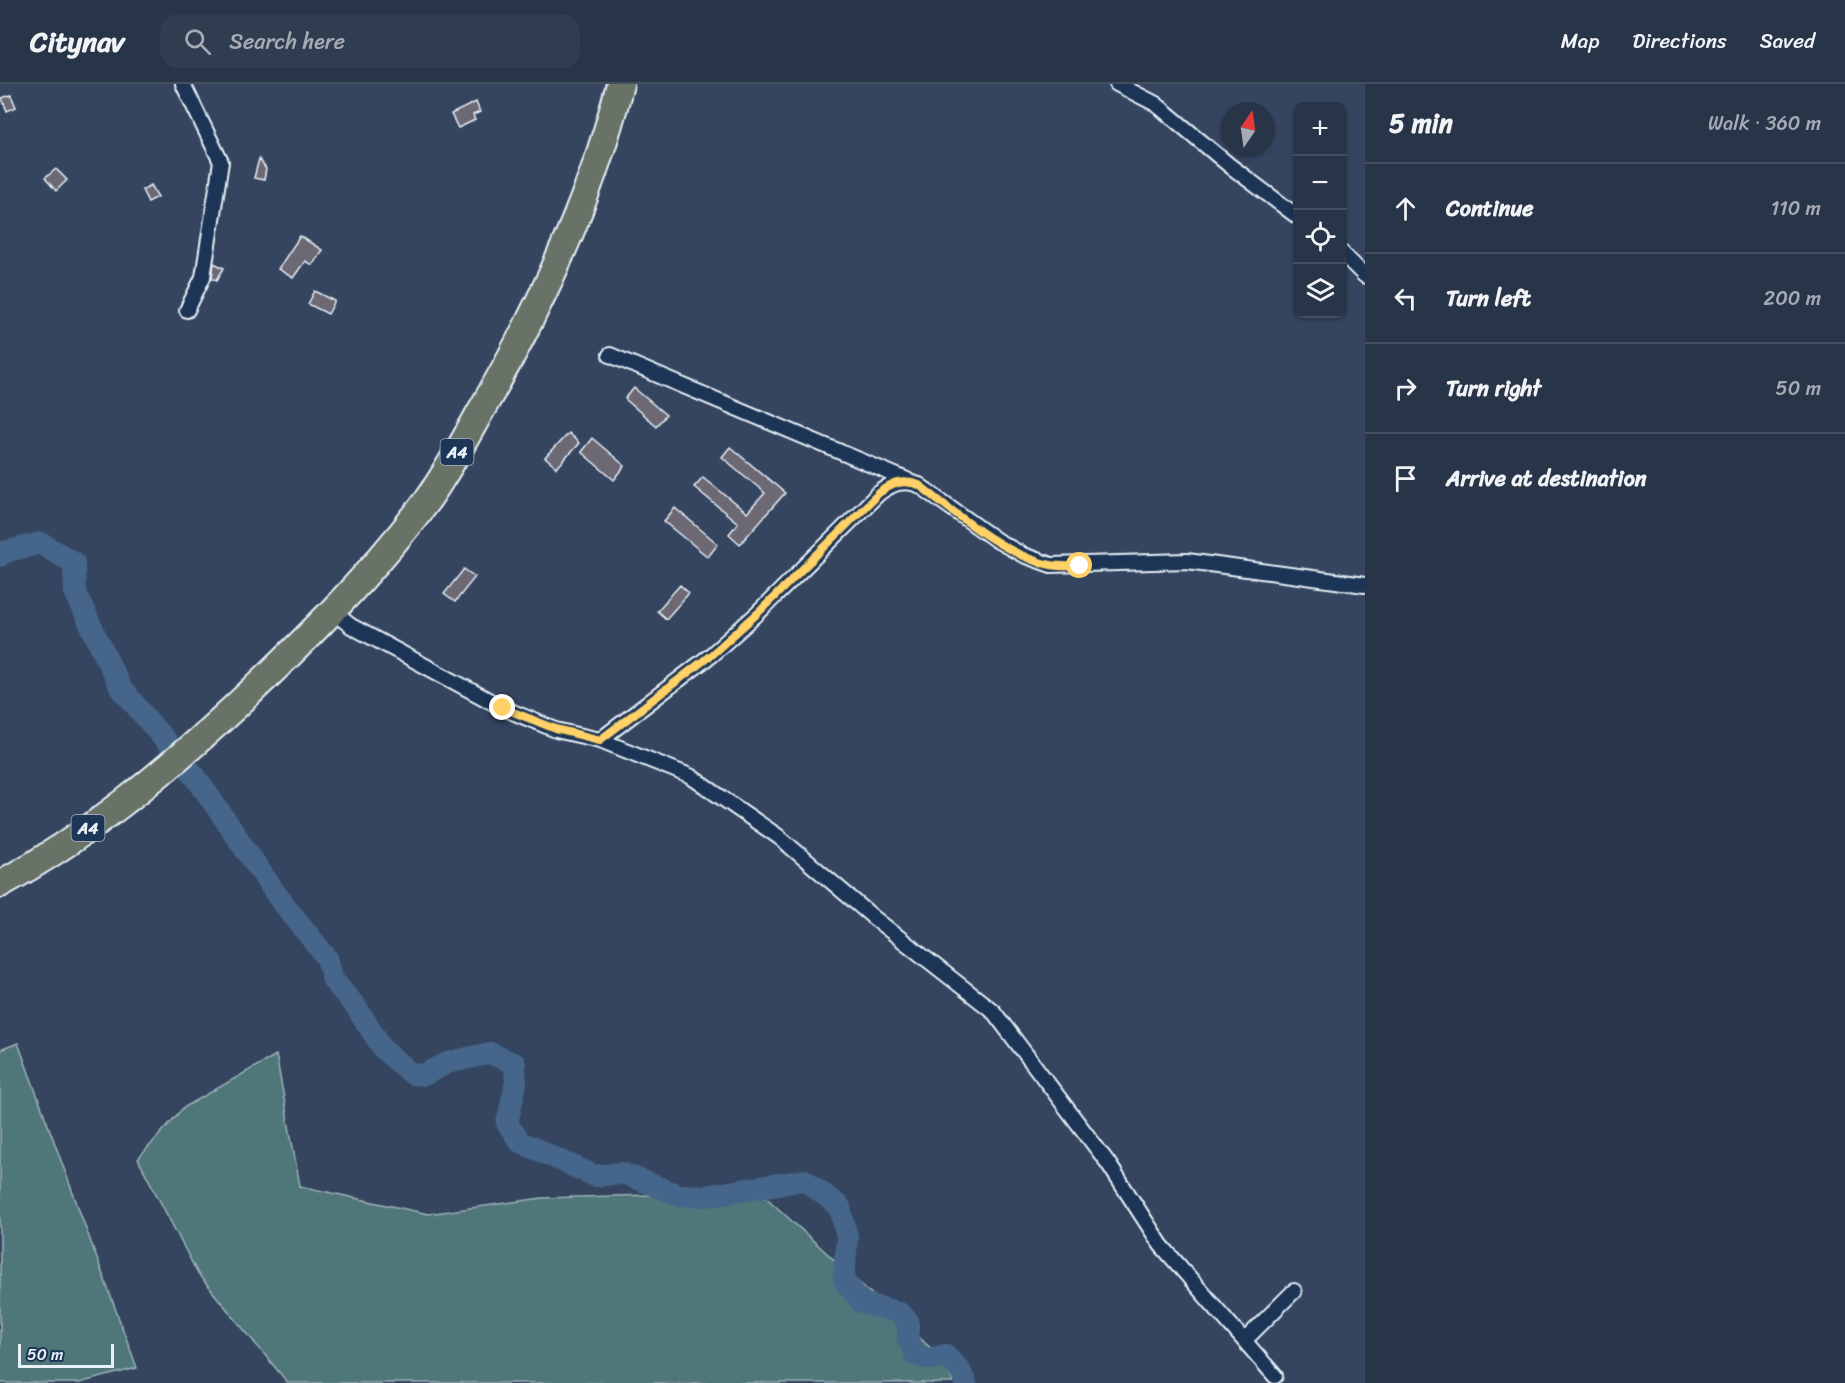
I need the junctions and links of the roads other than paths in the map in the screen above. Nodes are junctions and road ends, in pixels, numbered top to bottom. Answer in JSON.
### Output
{"nodes":[{"id":1,"x":183,"y":84,"type":"edge"},
{"id":2,"x":620,"y":84,"type":"edge"},
{"id":3,"x":1117,"y":84,"type":"edge"},
{"id":4,"x":1293,"y":213,"type":"edge"},
{"id":5,"x":1347,"y":258,"type":"edge"},
{"id":6,"x":1365,"y":276,"type":"edge"},
{"id":7,"x":187,"y":310,"type":"dead end"},
{"id":8,"x":610,"y":355,"type":"dead end"},
{"id":9,"x":908,"y":481,"type":"junction"},
{"id":10,"x":1365,"y":585,"type":"edge"},
{"id":11,"x":332,"y":611,"type":"junction"},
{"id":12,"x":600,"y":740,"type":"junction"},
{"id":13,"x":0,"y":884,"type":"edge"},
{"id":14,"x":1294,"y":1291,"type":"dead end"},
{"id":15,"x":1245,"y":1340,"type":"junction"},
{"id":16,"x":1275,"y":1376,"type":"dead end"}],
"edges":[{"from":1,"to":7,"type":"street"},
{"from":2,"to":11,"type":"highway","number":"A4"},
{"from":3,"to":4,"type":"street"},
{"from":5,"to":6,"type":"street"},
{"from":8,"to":9,"type":"street"},
{"from":9,"to":10,"type":"street"},
{"from":9,"to":12,"type":"street"},
{"from":11,"to":12,"type":"street"},
{"from":11,"to":13,"type":"highway","number":"A4"},
{"from":12,"to":15,"type":"street"},
{"from":14,"to":15,"type":"street"},
{"from":15,"to":16,"type":"street"}]}
